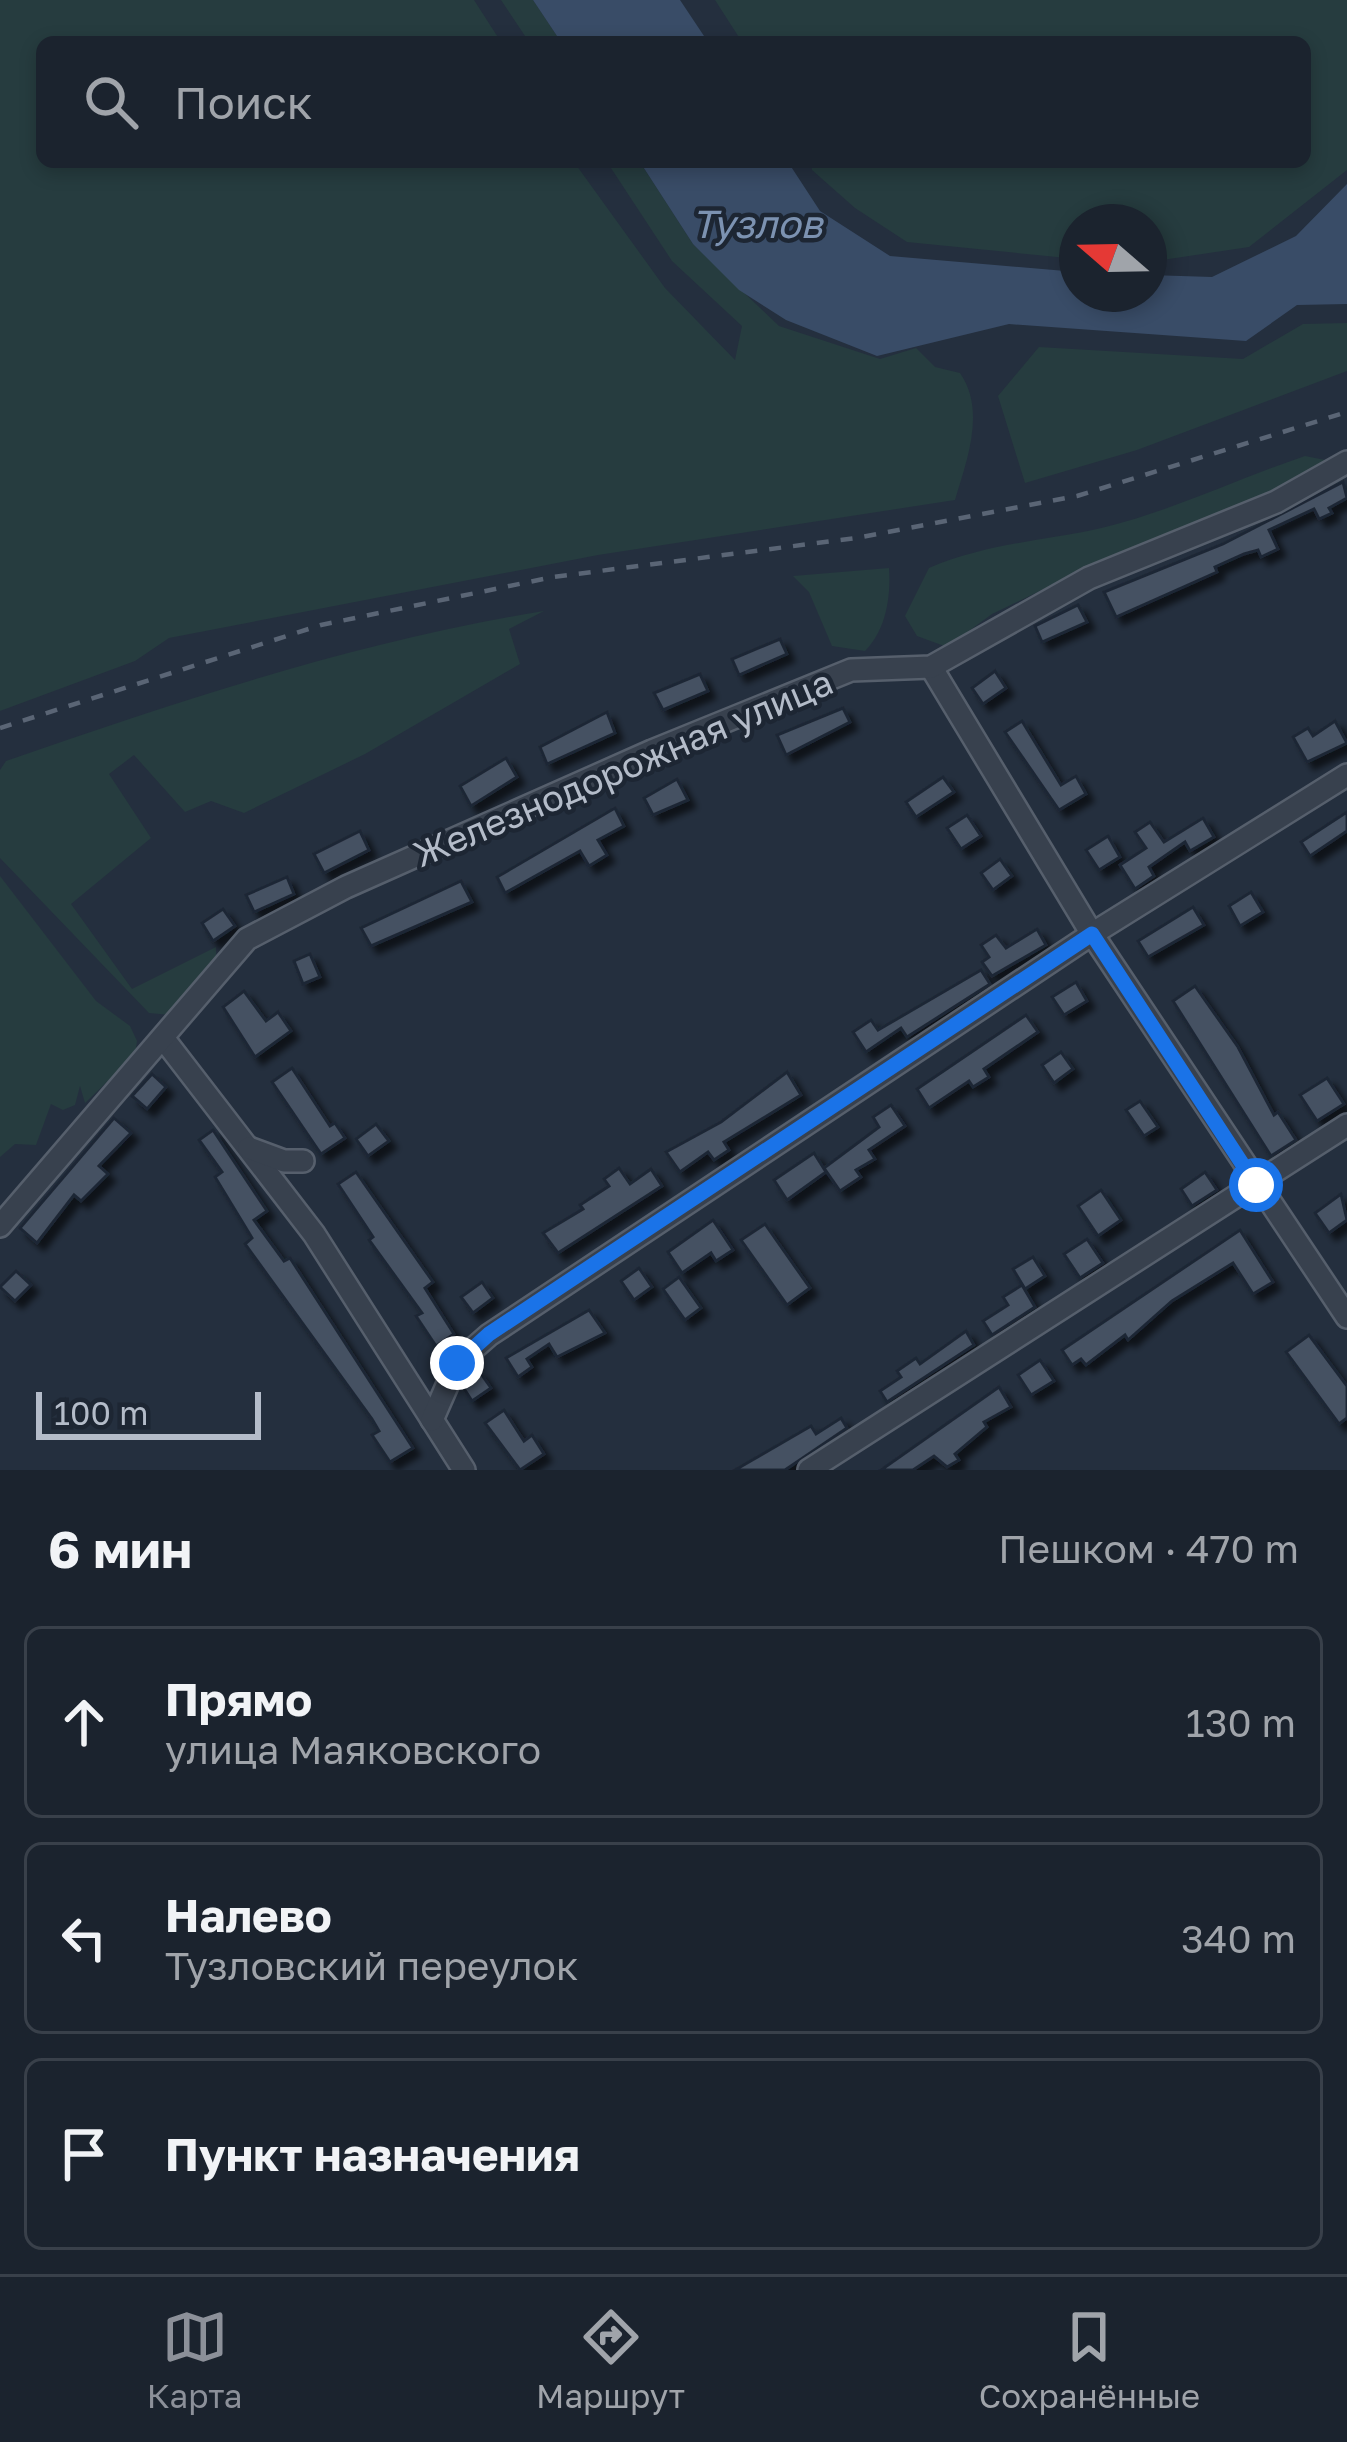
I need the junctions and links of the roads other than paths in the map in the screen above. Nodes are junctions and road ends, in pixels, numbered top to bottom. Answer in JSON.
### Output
{"nodes":[{"id":1,"x":1347,"y":462,"type":"edge"},
{"id":2,"x":931,"y":667,"type":"junction"},
{"id":3,"x":1347,"y":775,"type":"edge"},
{"id":4,"x":1092,"y":934,"type":"junction"},
{"id":5,"x":164,"y":1038,"type":"junction"},
{"id":6,"x":1347,"y":1125,"type":"edge"},
{"id":7,"x":248,"y":1148,"type":"junction"},
{"id":8,"x":303,"y":1161,"type":"dead end"},
{"id":9,"x":1256,"y":1185,"type":"junction"},
{"id":10,"x":0,"y":1226,"type":"edge"},
{"id":11,"x":1347,"y":1317,"type":"edge"},
{"id":12,"x":432,"y":1420,"type":"junction"},
{"id":13,"x":464,"y":1470,"type":"edge"},
{"id":14,"x":809,"y":1470,"type":"edge"}],
"edges":[{"from":1,"to":2,"type":"street","name":"Железнодорожная улица"},
{"from":2,"to":4,"type":"street"},
{"from":2,"to":5,"type":"street","name":"Железнодорожная улица"},
{"from":3,"to":4,"type":"street"},
{"from":4,"to":9,"type":"street"},
{"from":4,"to":12,"type":"street"},
{"from":5,"to":7,"type":"street"},
{"from":5,"to":10,"type":"street","name":"Железнодорожная улица"},
{"from":6,"to":9,"type":"street"},
{"from":7,"to":8,"type":"street"},
{"from":7,"to":12,"type":"street"},
{"from":9,"to":11,"type":"street"},
{"from":9,"to":14,"type":"street"},
{"from":12,"to":13,"type":"street"}]}
